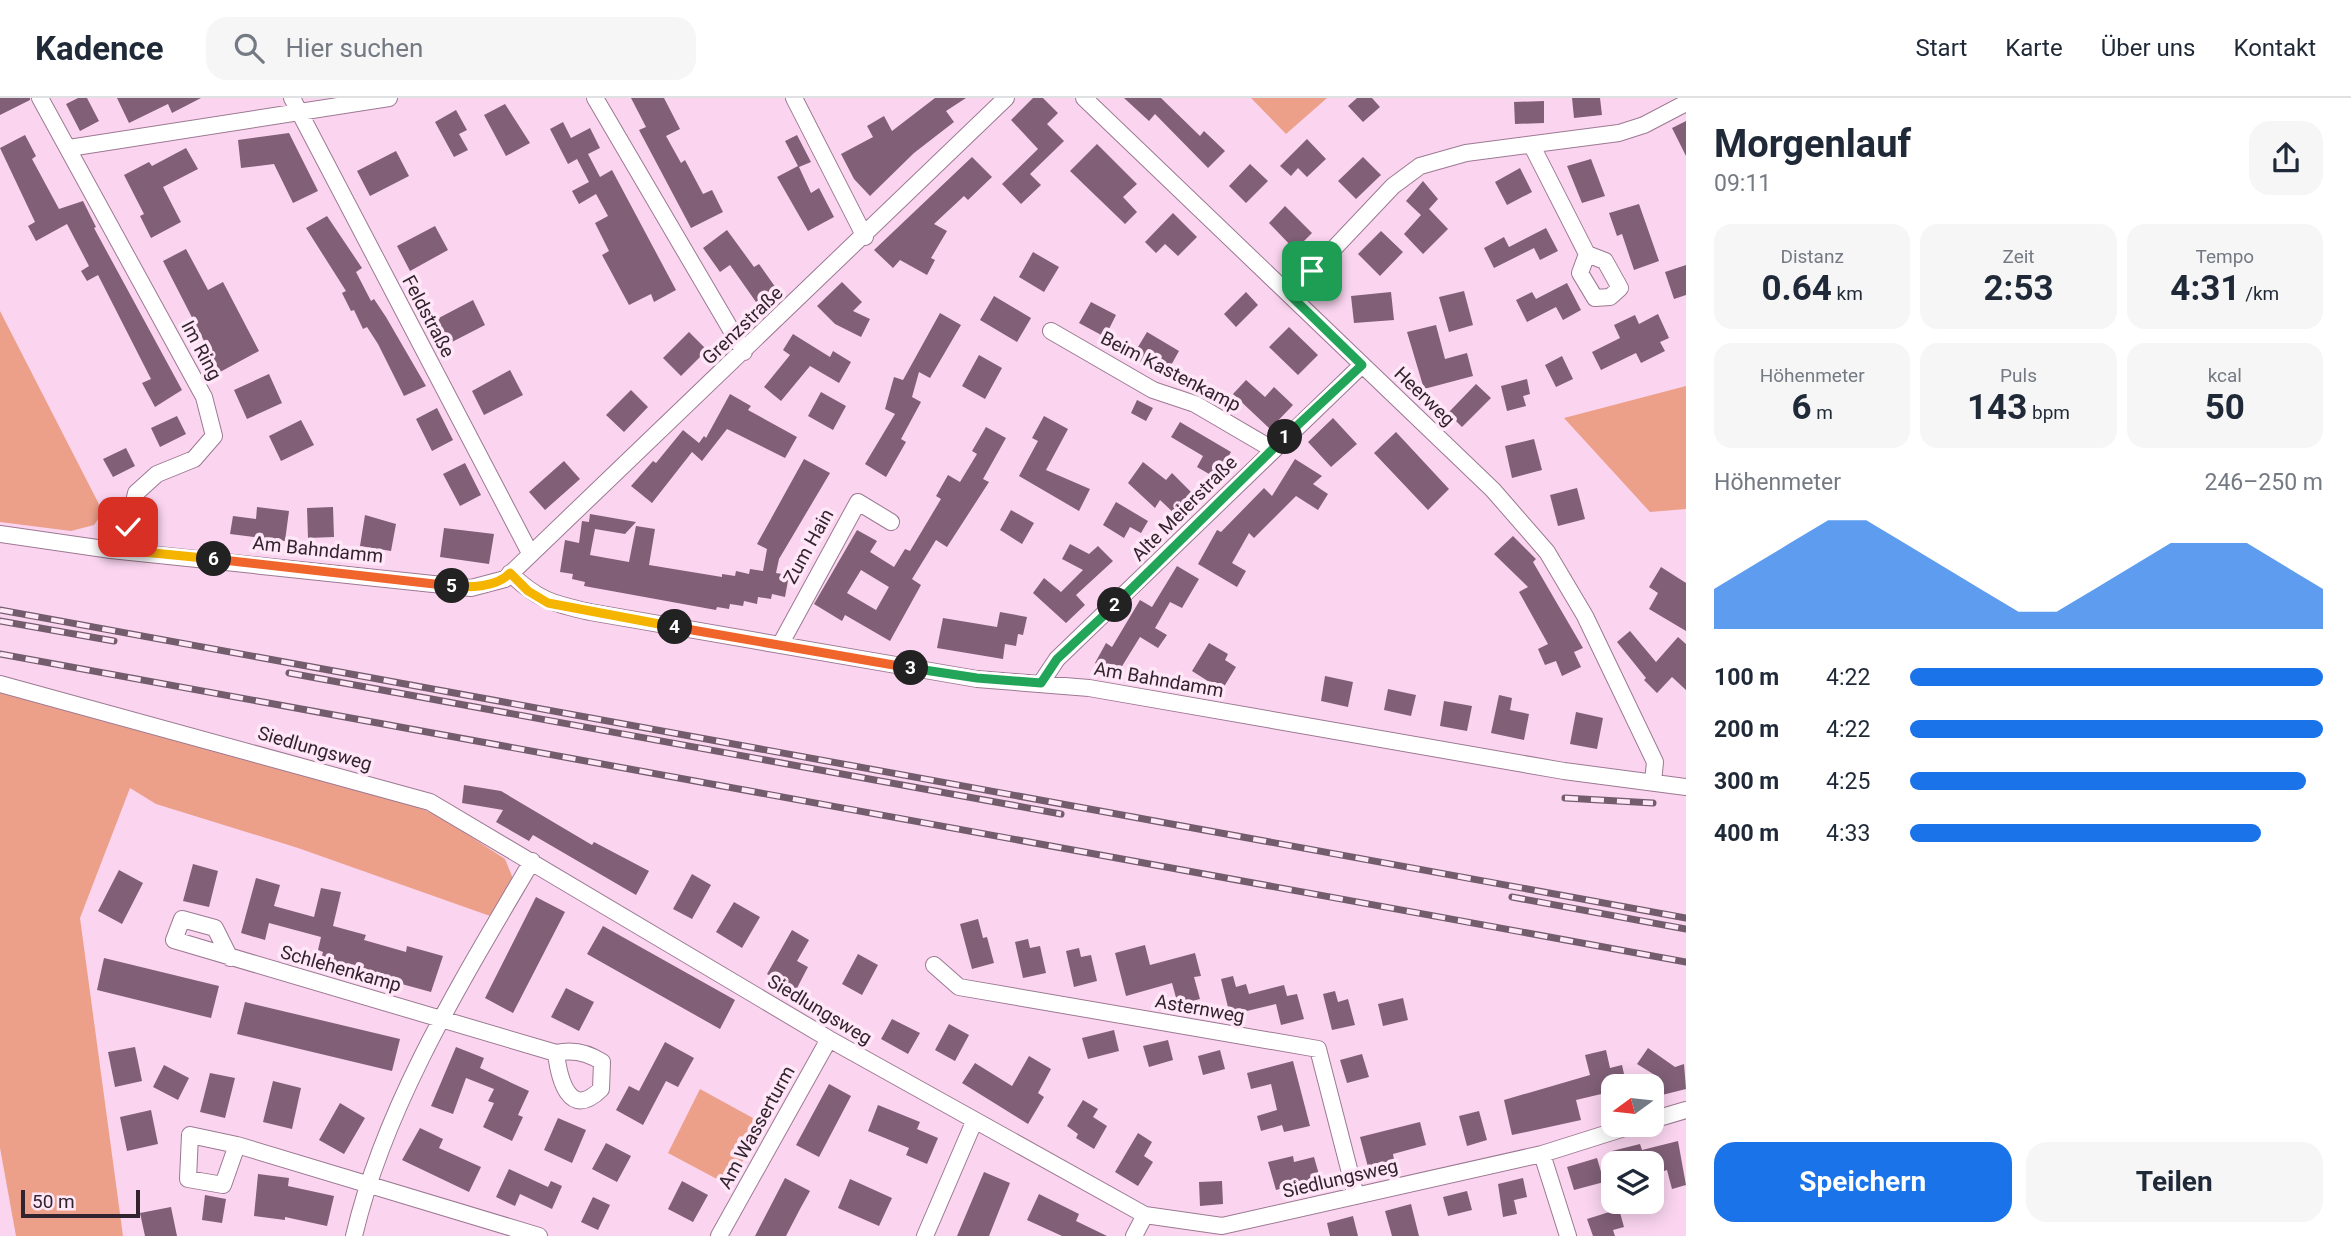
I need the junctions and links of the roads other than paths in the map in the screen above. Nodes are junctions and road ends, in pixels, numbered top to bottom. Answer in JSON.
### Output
{"nodes":[{"id":1,"x":40,"y":98,"type":"edge"},
{"id":2,"x":389,"y":98,"type":"edge"},
{"id":3,"x":595,"y":98,"type":"edge"},
{"id":4,"x":794,"y":98,"type":"edge"},
{"id":5,"x":1006,"y":98,"type":"edge"},
{"id":6,"x":1084,"y":98,"type":"edge"},
{"id":7,"x":1686,"y":103,"type":"edge"},
{"id":8,"x":296,"y":105,"type":"edge"},
{"id":9,"x":1532,"y":146,"type":"junction"},
{"id":10,"x":69,"y":148,"type":"junction"},
{"id":11,"x":865,"y":237,"type":"junction"},
{"id":12,"x":1587,"y":254,"type":"dead end"},
{"id":13,"x":1290,"y":295,"type":"junction"},
{"id":14,"x":1051,"y":331,"type":"dead end"},
{"id":15,"x":744,"y":352,"type":"junction"},
{"id":16,"x":1362,"y":365,"type":"junction"},
{"id":17,"x":1272,"y":449,"type":"junction"},
{"id":18,"x":891,"y":522,"type":"dead end"},
{"id":19,"x":0,"y":534,"type":"edge"},
{"id":20,"x":133,"y":551,"type":"junction"},
{"id":21,"x":530,"y":553,"type":"junction"},
{"id":22,"x":507,"y":576,"type":"junction"},
{"id":23,"x":780,"y":645,"type":"junction"},
{"id":24,"x":1041,"y":683,"type":"junction"},
{"id":25,"x":0,"y":684,"type":"edge"},
{"id":26,"x":1653,"y":782,"type":"junction"},
{"id":27,"x":1686,"y":787,"type":"edge"},
{"id":28,"x":532,"y":861,"type":"junction"},
{"id":29,"x":230,"y":958,"type":"dead end"},
{"id":30,"x":934,"y":965,"type":"dead end"},
{"id":31,"x":441,"y":1019,"type":"junction"},
{"id":32,"x":829,"y":1040,"type":"junction"},
{"id":33,"x":556,"y":1053,"type":"dead end"},
{"id":34,"x":1686,"y":1110,"type":"edge"},
{"id":35,"x":1664,"y":1116,"type":"edge"},
{"id":36,"x":974,"y":1122,"type":"junction"},
{"id":37,"x":1601,"y":1135,"type":"edge"},
{"id":38,"x":237,"y":1145,"type":"dead end"},
{"id":39,"x":1542,"y":1154,"type":"junction"},
{"id":40,"x":366,"y":1185,"type":"junction"},
{"id":41,"x":1356,"y":1196,"type":"junction"},
{"id":42,"x":1145,"y":1214,"type":"junction"},
{"id":43,"x":354,"y":1236,"type":"edge"},
{"id":44,"x":539,"y":1236,"type":"edge"},
{"id":45,"x":719,"y":1236,"type":"edge"},
{"id":46,"x":925,"y":1236,"type":"edge"},
{"id":47,"x":1134,"y":1236,"type":"edge"},
{"id":48,"x":1568,"y":1236,"type":"edge"}],
"edges":[{"from":1,"to":10,"type":"street","name":"Im Ring"},
{"from":2,"to":8,"type":"street"},
{"from":3,"to":15,"type":"street"},
{"from":4,"to":11,"type":"street"},
{"from":5,"to":11,"type":"street","name":"Grenzstraße"},
{"from":6,"to":13,"type":"street","name":"Heerweg"},
{"from":7,"to":9,"type":"street"},
{"from":8,"to":10,"type":"street"},
{"from":8,"to":21,"type":"street","name":"Feldstraße"},
{"from":9,"to":12,"type":"street"},
{"from":9,"to":13,"type":"street"},
{"from":10,"to":20,"type":"street","name":"Im Ring"},
{"from":11,"to":15,"type":"street","name":"Grenzstraße"},
{"from":13,"to":16,"type":"street","name":"Heerweg"},
{"from":14,"to":17,"type":"street","name":"Beim Kastenkamp"},
{"from":15,"to":21,"type":"street","name":"Grenzstraße"},
{"from":16,"to":17,"type":"street","name":"Alte Meierstraße"},
{"from":16,"to":26,"type":"street","name":"Heerweg"},
{"from":17,"to":24,"type":"street","name":"Alte Meierstraße"},
{"from":18,"to":23,"type":"street","name":"Zum Hain"},
{"from":19,"to":20,"type":"street","name":"Am Bahndamm"},
{"from":20,"to":22,"type":"street","name":"Am Bahndamm"},
{"from":21,"to":22,"type":"street","name":"Grenzstraße"},
{"from":22,"to":23,"type":"street","name":"Am Bahndamm"},
{"from":23,"to":24,"type":"street","name":"Am Bahndamm"},
{"from":24,"to":26,"type":"street","name":"Am Bahndamm"},
{"from":25,"to":28,"type":"street","name":"Siedlungsweg"},
{"from":26,"to":27,"type":"street","name":"Am Bahndamm"},
{"from":28,"to":31,"type":"street"},
{"from":28,"to":32,"type":"street","name":"Siedlungsweg"},
{"from":29,"to":31,"type":"street","name":"Schlehenkamp"},
{"from":30,"to":41,"type":"street","name":"Asternweg"},
{"from":31,"to":33,"type":"street","name":"Schlehenkamp"},
{"from":31,"to":40,"type":"street"},
{"from":32,"to":36,"type":"street","name":"Siedlungsweg"},
{"from":32,"to":45,"type":"street","name":"Am Wasserturm"},
{"from":34,"to":35,"type":"street"},
{"from":36,"to":42,"type":"street","name":"Siedlungsweg"},
{"from":36,"to":46,"type":"street"},
{"from":37,"to":39,"type":"street","name":"Siedlungsweg"},
{"from":38,"to":40,"type":"street"},
{"from":39,"to":41,"type":"street","name":"Siedlungsweg"},
{"from":39,"to":48,"type":"street"},
{"from":40,"to":43,"type":"street"},
{"from":40,"to":44,"type":"street"},
{"from":41,"to":42,"type":"street","name":"Siedlungsweg"},
{"from":42,"to":47,"type":"street"}]}
